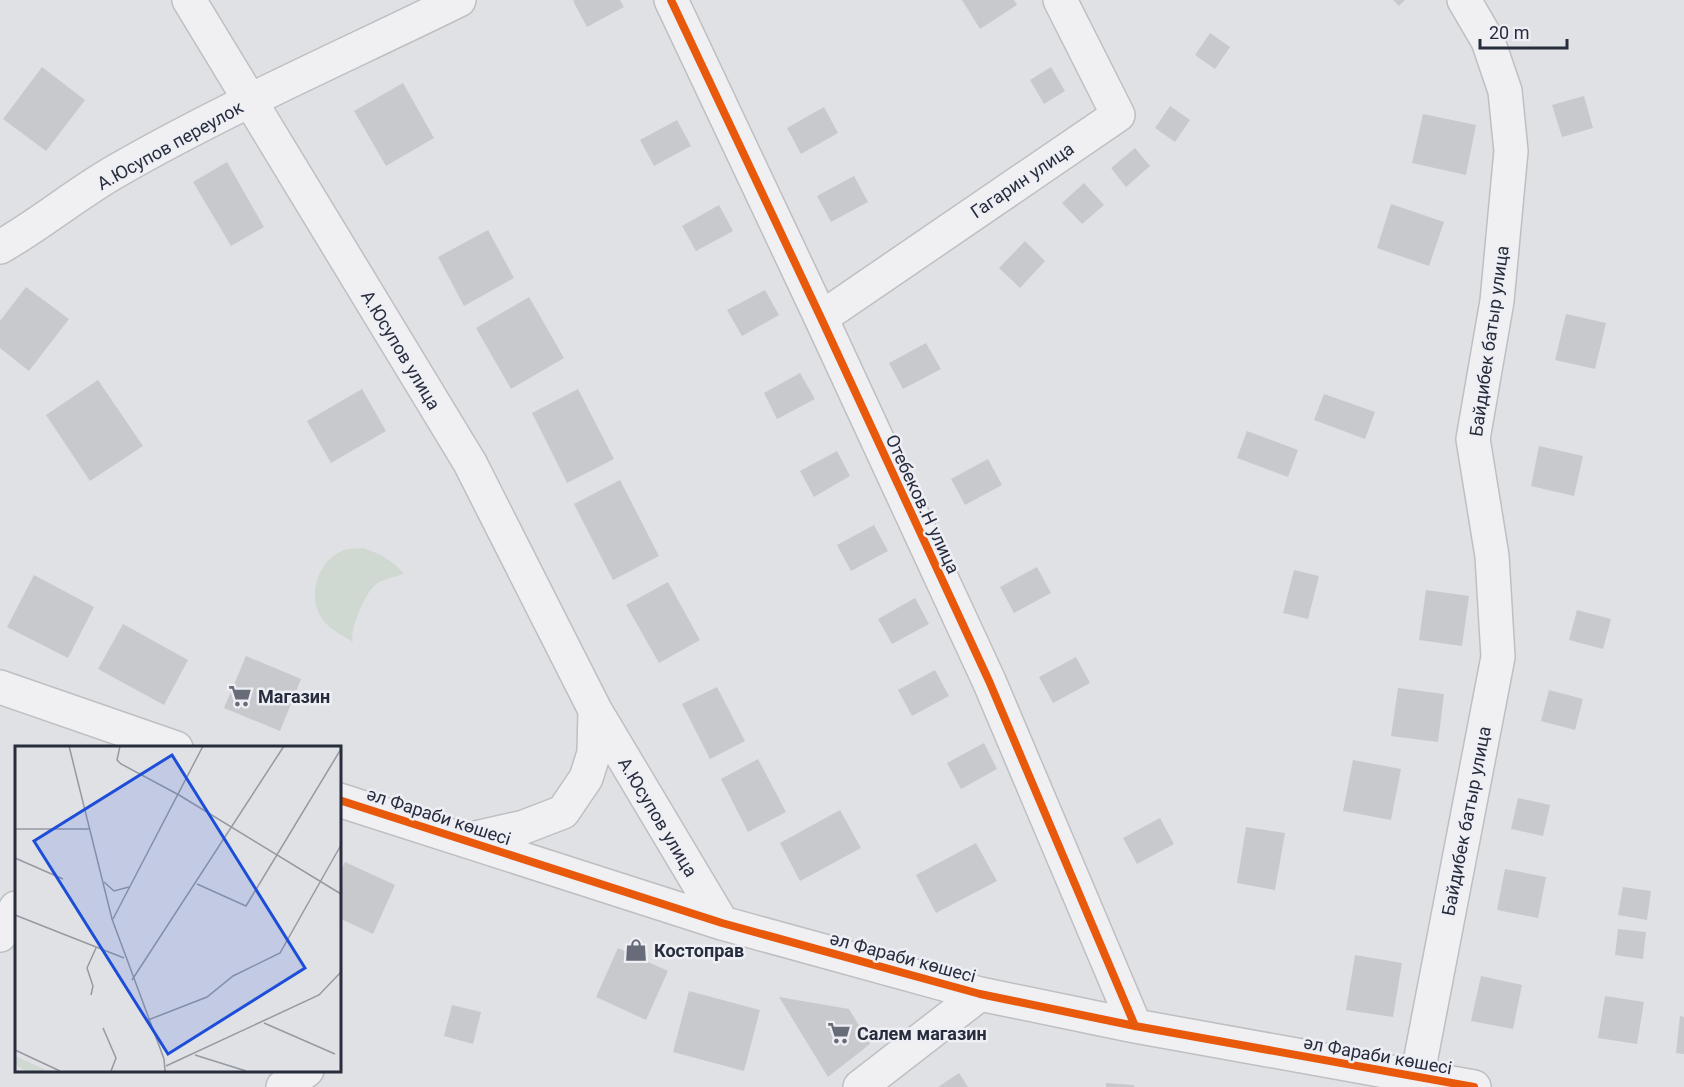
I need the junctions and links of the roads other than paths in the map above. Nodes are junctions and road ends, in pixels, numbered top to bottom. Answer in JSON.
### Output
{"nodes":[{"id":1,"x":189,"y":0,"type":"edge"},
{"id":2,"x":459,"y":0,"type":"edge"},
{"id":3,"x":671,"y":0,"type":"edge"},
{"id":4,"x":1060,"y":0,"type":"edge"},
{"id":5,"x":1464,"y":0,"type":"edge"},
{"id":6,"x":250,"y":101,"type":"junction"},
{"id":7,"x":0,"y":247,"type":"edge"},
{"id":8,"x":821,"y":318,"type":"junction"},
{"id":9,"x":0,"y":687,"type":"edge"},
{"id":10,"x":595,"y":710,"type":"junction"},
{"id":11,"x":120,"y":740,"type":"edge"},
{"id":12,"x":162,"y":746,"type":"edge"},
{"id":13,"x":340,"y":800,"type":"edge"},
{"id":14,"x":464,"y":840,"type":"junction"},
{"id":15,"x":15,"y":910,"type":"edge"},
{"id":16,"x":722,"y":923,"type":"junction"},
{"id":17,"x":0,"y":935,"type":"edge"},
{"id":18,"x":980,"y":994,"type":"junction"},
{"id":19,"x":1135,"y":1026,"type":"junction"},
{"id":20,"x":305,"y":1072,"type":"edge"},
{"id":21,"x":1417,"y":1078,"type":"junction"},
{"id":22,"x":284,"y":1087,"type":"edge"},
{"id":23,"x":860,"y":1087,"type":"edge"},
{"id":24,"x":1474,"y":1087,"type":"edge"}],
"edges":[{"from":1,"to":6,"type":"street","name":"А.Юсупов улица"},
{"from":2,"to":6,"type":"street","name":"А.Юсупов переулок"},
{"from":3,"to":8,"type":"street","name":"Отебеков.Н улица"},
{"from":4,"to":8,"type":"street","name":"Гагарин улица"},
{"from":5,"to":21,"type":"street","name":"Байдибек батыр улица"},
{"from":6,"to":7,"type":"street","name":"А.Юсупов переулок"},
{"from":6,"to":10,"type":"street","name":"А.Юсупов улица"},
{"from":8,"to":19,"type":"street","name":"Отебеков.Н улица"},
{"from":9,"to":11,"type":"street"},
{"from":10,"to":14,"type":"street","name":"А.Юсупов улица"},
{"from":10,"to":16,"type":"street","name":"А.Юсупов улица"},
{"from":11,"to":12,"type":"street"},
{"from":13,"to":14,"type":"street","name":"әл Фараби көшесі"},
{"from":14,"to":16,"type":"street","name":"әл Фараби көшесі"},
{"from":15,"to":17,"type":"street"},
{"from":16,"to":18,"type":"street","name":"әл Фараби көшесі"},
{"from":18,"to":19,"type":"street","name":"әл Фараби көшесі"},
{"from":18,"to":23,"type":"street"},
{"from":19,"to":21,"type":"street","name":"әл Фараби көшесі"},
{"from":20,"to":22,"type":"street"},
{"from":21,"to":24,"type":"street","name":"әл Фараби көшесі"}]}
